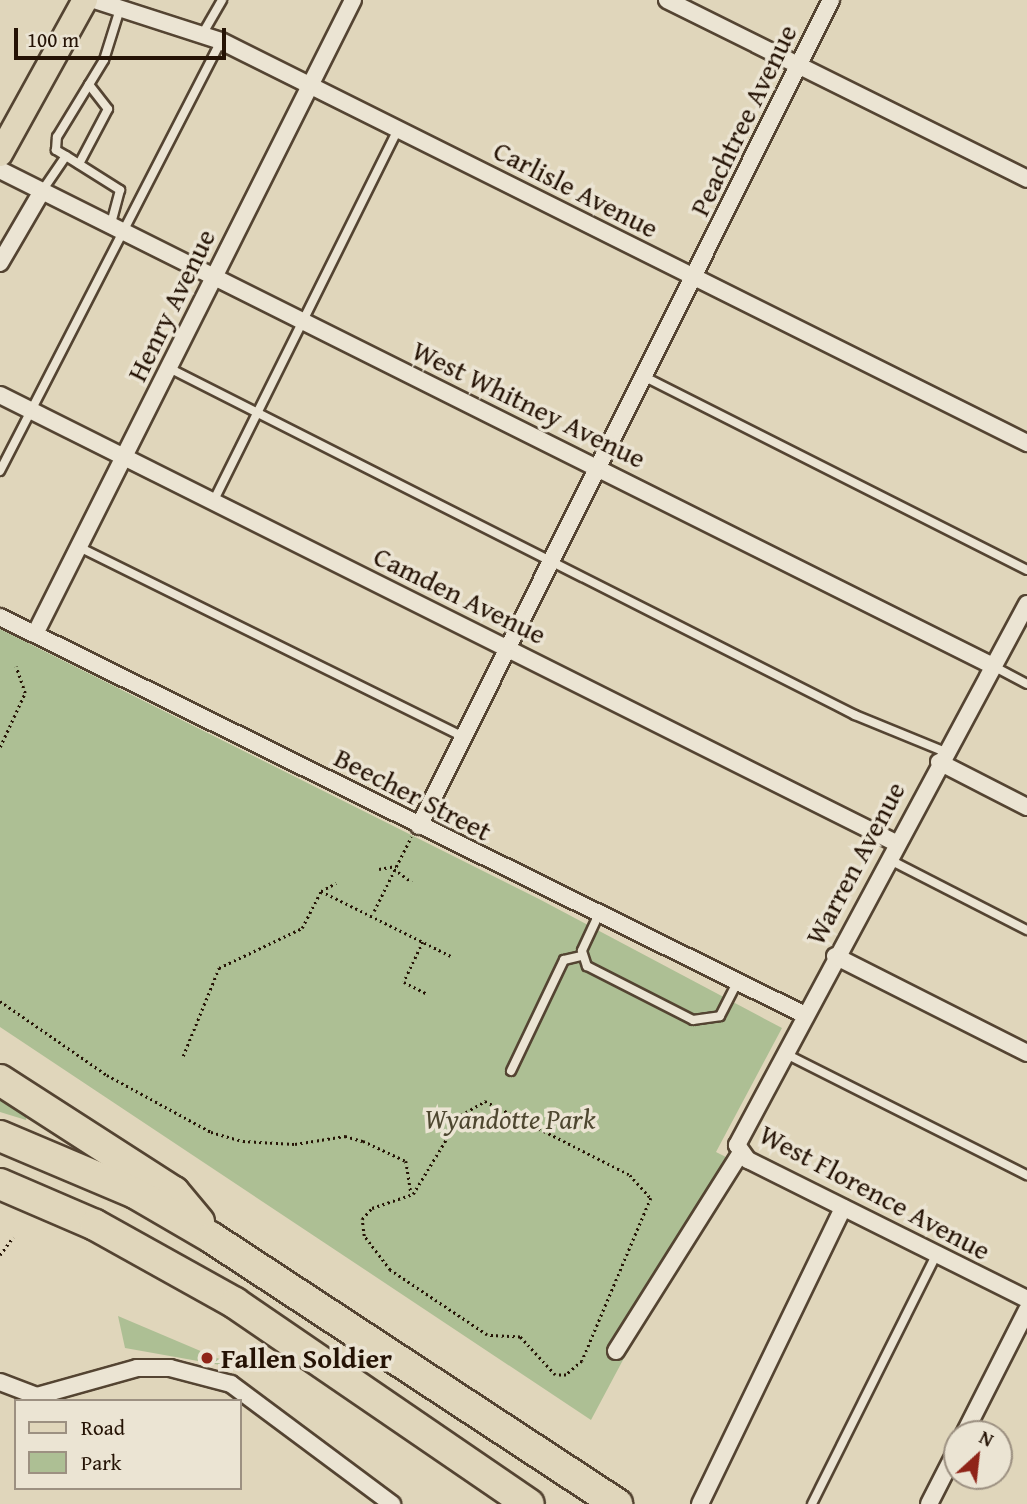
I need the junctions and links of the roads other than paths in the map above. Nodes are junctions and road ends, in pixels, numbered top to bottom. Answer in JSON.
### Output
{"nodes":[{"id":1,"x":85,"y":0,"type":"edge"},
{"id":2,"x":94,"y":0,"type":"edge"},
{"id":3,"x":222,"y":0,"type":"edge"},
{"id":4,"x":353,"y":0,"type":"edge"},
{"id":5,"x":667,"y":0,"type":"edge"},
{"id":6,"x":831,"y":0,"type":"edge"},
{"id":7,"x":127,"y":6,"type":"edge"},
{"id":8,"x":204,"y":33,"type":"junction"},
{"id":9,"x":221,"y":41,"type":"junction"},
{"id":10,"x":799,"y":66,"type":"junction"},
{"id":11,"x":89,"y":85,"type":"junction"},
{"id":12,"x":310,"y":86,"type":"junction"},
{"id":13,"x":398,"y":130,"type":"junction"},
{"id":14,"x":0,"y":154,"type":"edge"},
{"id":15,"x":66,"y":156,"type":"junction"},
{"id":16,"x":79,"y":163,"type":"junction"},
{"id":17,"x":0,"y":170,"type":"edge"},
{"id":18,"x":1027,"y":179,"type":"edge"},
{"id":19,"x":43,"y":191,"type":"junction"},
{"id":20,"x":115,"y":230,"type":"junction"},
{"id":21,"x":0,"y":263,"type":"edge"},
{"id":22,"x":214,"y":277,"type":"junction"},
{"id":23,"x":694,"y":277,"type":"junction"},
{"id":24,"x":302,"y":321,"type":"junction"},
{"id":25,"x":169,"y":368,"type":"junction"},
{"id":26,"x":643,"y":376,"type":"junction"},
{"id":27,"x":0,"y":395,"type":"edge"},
{"id":28,"x":31,"y":411,"type":"junction"},
{"id":29,"x":259,"y":411,"type":"junction"},
{"id":30,"x":1027,"y":443,"type":"edge"},
{"id":31,"x":124,"y":458,"type":"junction"},
{"id":32,"x":598,"y":468,"type":"junction"},
{"id":33,"x":0,"y":471,"type":"edge"},
{"id":34,"x":214,"y":502,"type":"junction"},
{"id":35,"x":79,"y":547,"type":"junction"},
{"id":36,"x":554,"y":558,"type":"junction"},
{"id":37,"x":1027,"y":569,"type":"edge"},
{"id":38,"x":1027,"y":604,"type":"edge"},
{"id":39,"x":0,"y":617,"type":"edge"},
{"id":40,"x":35,"y":634,"type":"junction"},
{"id":41,"x":508,"y":649,"type":"junction"},
{"id":42,"x":991,"y":665,"type":"junction"},
{"id":43,"x":1027,"y":684,"type":"edge"},
{"id":44,"x":463,"y":737,"type":"junction"},
{"id":45,"x":942,"y":757,"type":"junction"},
{"id":46,"x":1027,"y":807,"type":"edge"},
{"id":47,"x":419,"y":826,"type":"junction"},
{"id":48,"x":896,"y":843,"type":"junction"},
{"id":49,"x":887,"y":859,"type":"junction"},
{"id":50,"x":598,"y":915,"type":"junction"},
{"id":51,"x":1027,"y":930,"type":"edge"},
{"id":52,"x":582,"y":956,"type":"junction"},
{"id":53,"x":835,"y":956,"type":"junction"},
{"id":54,"x":736,"y":985,"type":"junction"},
{"id":55,"x":804,"y":1015,"type":"junction"},
{"id":56,"x":784,"y":1053,"type":"junction"},
{"id":57,"x":1027,"y":1053,"type":"edge"},
{"id":58,"x":511,"y":1072,"type":"dead end"},
{"id":59,"x":0,"y":1080,"type":"edge"},
{"id":60,"x":0,"y":1136,"type":"edge"},
{"id":61,"x":739,"y":1152,"type":"junction"},
{"id":62,"x":1027,"y":1175,"type":"edge"},
{"id":63,"x":0,"y":1184,"type":"edge"},
{"id":64,"x":843,"y":1208,"type":"junction"},
{"id":65,"x":212,"y":1238,"type":"junction"},
{"id":66,"x":936,"y":1255,"type":"junction"},
{"id":67,"x":1027,"y":1299,"type":"edge"},
{"id":68,"x":1027,"y":1310,"type":"edge"},
{"id":69,"x":616,"y":1350,"type":"dead end"},
{"id":70,"x":0,"y":1382,"type":"edge"},
{"id":71,"x":971,"y":1420,"type":"edge"},
{"id":72,"x":943,"y":1476,"type":"edge"},
{"id":73,"x":392,"y":1504,"type":"edge"},
{"id":74,"x":530,"y":1504,"type":"edge"},
{"id":75,"x":617,"y":1504,"type":"edge"},
{"id":76,"x":700,"y":1504,"type":"edge"},
{"id":77,"x":812,"y":1504,"type":"edge"},
{"id":78,"x":929,"y":1504,"type":"edge"}],
"edges":[{"from":1,"to":14,"type":"main road"},
{"from":2,"to":7,"type":"street","name":"Carlisle Avenue"},
{"from":3,"to":8,"type":"lane"},
{"from":4,"to":12,"type":"street","name":"Henry Avenue"},
{"from":5,"to":10,"type":"street"},
{"from":6,"to":10,"type":"street","name":"Peachtree Avenue"},
{"from":7,"to":8,"type":"street","name":"Carlisle Avenue"},
{"from":7,"to":11,"type":"lane"},
{"from":8,"to":9,"type":"street","name":"Carlisle Avenue"},
{"from":9,"to":12,"type":"street","name":"Carlisle Avenue"},
{"from":9,"to":20,"type":"lane"},
{"from":10,"to":18,"type":"street"},
{"from":10,"to":23,"type":"street","name":"Peachtree Avenue"},
{"from":11,"to":15,"type":"lane"},
{"from":11,"to":16,"type":"lane"},
{"from":12,"to":13,"type":"street","name":"Carlisle Avenue"},
{"from":12,"to":22,"type":"street","name":"Henry Avenue"},
{"from":13,"to":23,"type":"street","name":"Carlisle Avenue"},
{"from":13,"to":24,"type":"lane"},
{"from":15,"to":16,"type":"lane"},
{"from":15,"to":19,"type":"lane"},
{"from":16,"to":20,"type":"lane"},
{"from":17,"to":19,"type":"street","name":"West Whitney Avenue"},
{"from":19,"to":20,"type":"street","name":"West Whitney Avenue"},
{"from":19,"to":21,"type":"street"},
{"from":20,"to":22,"type":"street","name":"West Whitney Avenue"},
{"from":20,"to":28,"type":"lane"},
{"from":22,"to":24,"type":"street","name":"West Whitney Avenue"},
{"from":22,"to":25,"type":"street","name":"Henry Avenue"},
{"from":23,"to":26,"type":"street","name":"Peachtree Avenue"},
{"from":23,"to":30,"type":"street","name":"Carlisle Avenue"},
{"from":24,"to":29,"type":"lane"},
{"from":24,"to":32,"type":"street","name":"West Whitney Avenue"},
{"from":25,"to":29,"type":"lane"},
{"from":25,"to":31,"type":"street","name":"Henry Avenue"},
{"from":26,"to":32,"type":"street","name":"Peachtree Avenue"},
{"from":26,"to":37,"type":"lane"},
{"from":27,"to":28,"type":"street","name":"Camden Avenue"},
{"from":28,"to":31,"type":"street","name":"Camden Avenue"},
{"from":28,"to":33,"type":"lane"},
{"from":29,"to":34,"type":"lane"},
{"from":29,"to":36,"type":"lane"},
{"from":31,"to":34,"type":"street","name":"Camden Avenue"},
{"from":31,"to":35,"type":"street","name":"Henry Avenue"},
{"from":32,"to":36,"type":"street","name":"Peachtree Avenue"},
{"from":32,"to":42,"type":"street","name":"West Whitney Avenue"},
{"from":34,"to":41,"type":"street","name":"Camden Avenue"},
{"from":35,"to":40,"type":"street","name":"Henry Avenue"},
{"from":35,"to":44,"type":"lane"},
{"from":36,"to":41,"type":"street","name":"Peachtree Avenue"},
{"from":36,"to":45,"type":"lane"},
{"from":38,"to":42,"type":"street","name":"Warren Avenue"},
{"from":39,"to":40,"type":"street","name":"Beecher Street"},
{"from":40,"to":47,"type":"street","name":"Beecher Street"},
{"from":41,"to":44,"type":"street","name":"Peachtree Avenue"},
{"from":41,"to":48,"type":"street","name":"Camden Avenue"},
{"from":42,"to":43,"type":"lane"},
{"from":42,"to":45,"type":"street","name":"Warren Avenue"},
{"from":44,"to":47,"type":"street","name":"Peachtree Avenue"},
{"from":45,"to":46,"type":"street"},
{"from":45,"to":48,"type":"street","name":"Warren Avenue"},
{"from":47,"to":50,"type":"street","name":"Beecher Street"},
{"from":48,"to":49,"type":"street","name":"Warren Avenue"},
{"from":49,"to":51,"type":"lane"},
{"from":49,"to":53,"type":"street","name":"Warren Avenue"},
{"from":50,"to":52,"type":"lane"},
{"from":50,"to":54,"type":"street","name":"Beecher Street"},
{"from":52,"to":54,"type":"lane"},
{"from":52,"to":58,"type":"lane"},
{"from":53,"to":55,"type":"street","name":"Warren Avenue"},
{"from":53,"to":57,"type":"street"},
{"from":54,"to":55,"type":"street","name":"Beecher Street"},
{"from":55,"to":56,"type":"street","name":"Warren Avenue"},
{"from":56,"to":61,"type":"street","name":"Warren Avenue"},
{"from":56,"to":62,"type":"lane"},
{"from":59,"to":65,"type":"highway"},
{"from":60,"to":65,"type":"highway"},
{"from":61,"to":64,"type":"street","name":"West Florence Avenue"},
{"from":61,"to":69,"type":"street","name":"Warren Avenue"},
{"from":63,"to":74,"type":"highway"},
{"from":64,"to":66,"type":"street","name":"West Florence Avenue"},
{"from":64,"to":76,"type":"street"},
{"from":65,"to":75,"type":"highway"},
{"from":66,"to":67,"type":"street","name":"West Florence Avenue"},
{"from":66,"to":77,"type":"lane"},
{"from":68,"to":71,"type":"street"},
{"from":70,"to":73,"type":"street"},
{"from":72,"to":78,"type":"street"}]}
